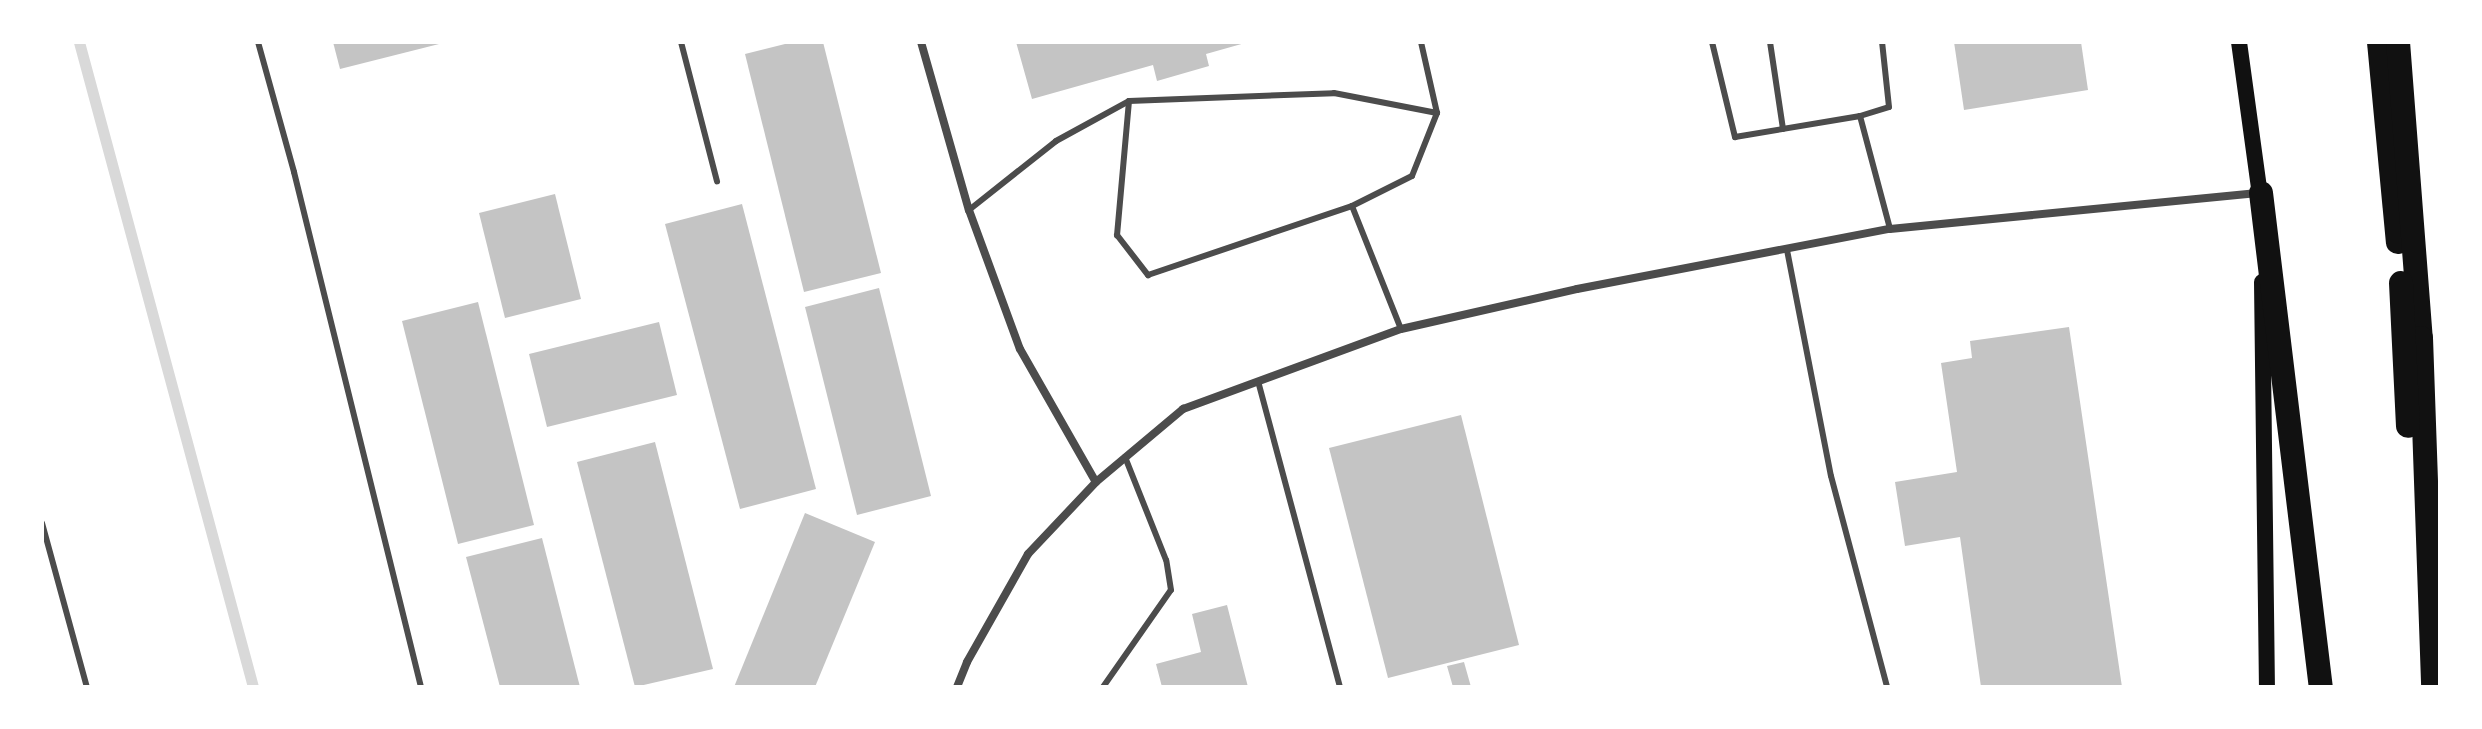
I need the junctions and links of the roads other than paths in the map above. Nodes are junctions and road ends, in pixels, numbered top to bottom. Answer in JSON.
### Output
{"nodes":[{"id":1,"x":258,"y":42,"type":"edge"},
{"id":2,"x":681,"y":42,"type":"edge"},
{"id":3,"x":921,"y":42,"type":"edge"},
{"id":4,"x":1421,"y":42,"type":"edge"},
{"id":5,"x":1712,"y":42,"type":"edge"},
{"id":6,"x":1770,"y":42,"type":"edge"},
{"id":7,"x":1882,"y":42,"type":"edge"},
{"id":8,"x":2239,"y":42,"type":"edge"},
{"id":9,"x":2379,"y":42,"type":"edge"},
{"id":10,"x":2398,"y":42,"type":"edge"},
{"id":11,"x":1129,"y":101,"type":"junction"},
{"id":12,"x":1437,"y":113,"type":"junction"},
{"id":13,"x":1860,"y":116,"type":"junction"},
{"id":14,"x":1783,"y":129,"type":"junction"},
{"id":15,"x":717,"y":181,"type":"dead end"},
{"id":16,"x":2261,"y":193,"type":"junction"},
{"id":17,"x":1352,"y":206,"type":"junction"},
{"id":18,"x":969,"y":210,"type":"junction"},
{"id":19,"x":1890,"y":229,"type":"junction"},
{"id":20,"x":1787,"y":250,"type":"junction"},
{"id":21,"x":1401,"y":329,"type":"junction"},
{"id":22,"x":1258,"y":381,"type":"junction"},
{"id":23,"x":1125,"y":457,"type":"junction"},
{"id":24,"x":1096,"y":482,"type":"junction"},
{"id":25,"x":42,"y":523,"type":"edge"},
{"id":26,"x":2432,"y":599,"type":"junction"},
{"id":27,"x":87,"y":687,"type":"edge"},
{"id":28,"x":421,"y":687,"type":"edge"},
{"id":29,"x":957,"y":687,"type":"edge"},
{"id":30,"x":1103,"y":687,"type":"edge"},
{"id":31,"x":1340,"y":687,"type":"edge"},
{"id":32,"x":1887,"y":687,"type":"edge"},
{"id":33,"x":2267,"y":687,"type":"edge"},
{"id":34,"x":2321,"y":687,"type":"edge"},
{"id":35,"x":2433,"y":687,"type":"edge"}],
"edges":[{"from":1,"to":28,"type":"lane"},
{"from":2,"to":15,"type":"lane"},
{"from":3,"to":18,"type":"street"},
{"from":4,"to":12,"type":"lane"},
{"from":5,"to":14,"type":"lane"},
{"from":6,"to":14,"type":"lane"},
{"from":7,"to":13,"type":"lane"},
{"from":8,"to":16,"type":"main road"},
{"from":9,"to":26,"type":"highway"},
{"from":10,"to":26,"type":"highway"},
{"from":11,"to":12,"type":"lane"},
{"from":11,"to":17,"type":"lane"},
{"from":11,"to":18,"type":"lane"},
{"from":12,"to":17,"type":"lane"},
{"from":13,"to":14,"type":"lane"},
{"from":13,"to":19,"type":"lane"},
{"from":16,"to":19,"type":"street"},
{"from":16,"to":33,"type":"main road"},
{"from":16,"to":34,"type":"highway"},
{"from":17,"to":21,"type":"lane"},
{"from":18,"to":24,"type":"street"},
{"from":19,"to":20,"type":"street"},
{"from":20,"to":21,"type":"street"},
{"from":20,"to":32,"type":"lane"},
{"from":21,"to":22,"type":"street"},
{"from":22,"to":23,"type":"street"},
{"from":22,"to":31,"type":"lane"},
{"from":23,"to":24,"type":"street"},
{"from":23,"to":30,"type":"lane"},
{"from":24,"to":29,"type":"street"},
{"from":25,"to":27,"type":"lane"},
{"from":26,"to":35,"type":"highway"}]}
